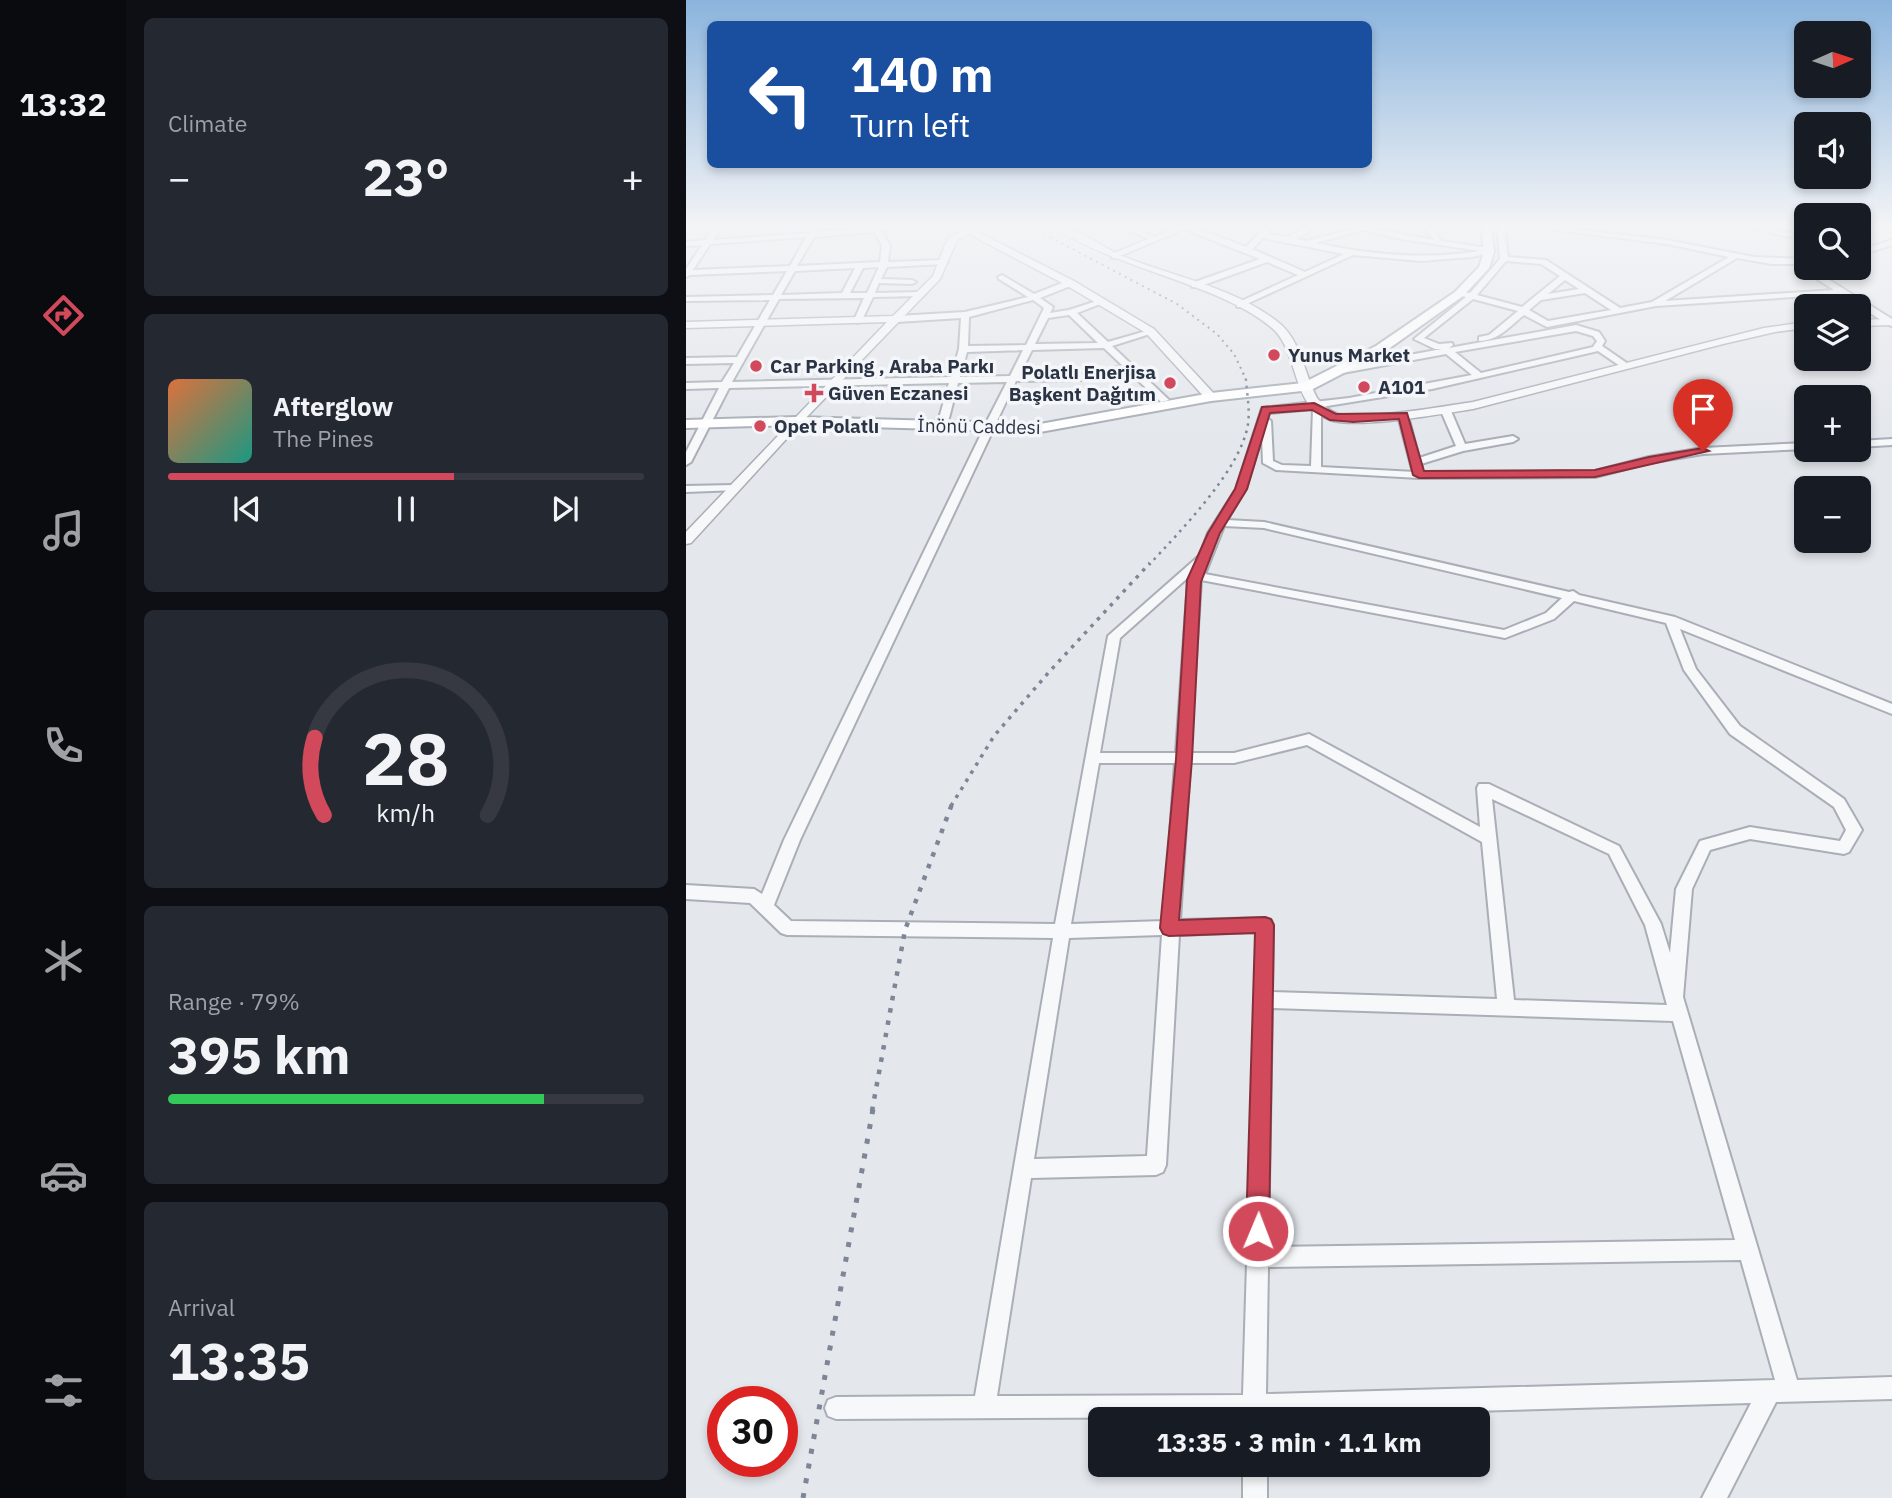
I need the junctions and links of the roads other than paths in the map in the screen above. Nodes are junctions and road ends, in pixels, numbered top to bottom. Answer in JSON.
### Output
{"nodes":[{"id":1,"x":845,"y":295,"type":"edge"},
{"id":2,"x":871,"y":295,"type":"edge"},
{"id":3,"x":920,"y":295,"type":"edge"},
{"id":4,"x":1039,"y":295,"type":"edge"},
{"id":5,"x":1090,"y":295,"type":"edge"},
{"id":6,"x":1217,"y":295,"type":"edge"},
{"id":7,"x":1262,"y":295,"type":"edge"},
{"id":8,"x":1446,"y":295,"type":"edge"},
{"id":9,"x":1465,"y":295,"type":"edge"},
{"id":10,"x":1465,"y":295,"type":"edge"},
{"id":11,"x":1469,"y":295,"type":"edge"},
{"id":12,"x":1541,"y":295,"type":"edge"},
{"id":13,"x":1556,"y":295,"type":"edge"},
{"id":14,"x":1594,"y":295,"type":"edge"},
{"id":15,"x":1669,"y":295,"type":"edge"},
{"id":16,"x":1793,"y":295,"type":"edge"},
{"id":17,"x":1843,"y":295,"type":"edge"},
{"id":18,"x":1036,"y":296,"type":"junction"},
{"id":19,"x":775,"y":297,"type":"junction"},
{"id":20,"x":1537,"y":298,"type":"junction"},
{"id":21,"x":686,"y":299,"type":"edge"},
{"id":22,"x":1100,"y":301,"type":"junction"},
{"id":23,"x":1654,"y":304,"type":"junction"},
{"id":24,"x":1240,"y":305,"type":"junction"},
{"id":25,"x":1522,"y":310,"type":"junction"},
{"id":26,"x":1619,"y":311,"type":"junction"},
{"id":27,"x":1071,"y":313,"type":"junction"},
{"id":28,"x":965,"y":315,"type":"junction"},
{"id":29,"x":1045,"y":316,"type":"junction"},
{"id":30,"x":897,"y":319,"type":"junction"},
{"id":31,"x":858,"y":320,"type":"junction"},
{"id":32,"x":1567,"y":321,"type":"junction"},
{"id":33,"x":1891,"y":322,"type":"edge"},
{"id":34,"x":1871,"y":323,"type":"edge"},
{"id":35,"x":761,"y":324,"type":"junction"},
{"id":36,"x":686,"y":325,"type":"edge"},
{"id":37,"x":1794,"y":327,"type":"edge"},
{"id":38,"x":1576,"y":328,"type":"junction"},
{"id":39,"x":1150,"y":331,"type":"junction"},
{"id":40,"x":1108,"y":345,"type":"junction"},
{"id":41,"x":1028,"y":347,"type":"junction"},
{"id":42,"x":1598,"y":348,"type":"junction"},
{"id":43,"x":963,"y":349,"type":"junction"},
{"id":44,"x":1447,"y":350,"type":"junction"},
{"id":45,"x":740,"y":360,"type":"junction"},
{"id":46,"x":686,"y":362,"type":"edge"},
{"id":47,"x":1626,"y":366,"type":"junction"},
{"id":48,"x":1129,"y":368,"type":"junction"},
{"id":49,"x":1337,"y":371,"type":"junction"},
{"id":50,"x":1479,"y":376,"type":"junction"},
{"id":51,"x":1013,"y":380,"type":"junction"},
{"id":52,"x":954,"y":382,"type":"junction"},
{"id":53,"x":1305,"y":382,"type":"junction"},
{"id":54,"x":834,"y":383,"type":"junction"},
{"id":55,"x":686,"y":386,"type":"edge"},
{"id":56,"x":725,"y":386,"type":"junction"},
{"id":57,"x":1209,"y":395,"type":"junction"},
{"id":58,"x":1164,"y":400,"type":"junction"},
{"id":59,"x":1315,"y":408,"type":"junction"},
{"id":60,"x":1265,"y":410,"type":"junction"},
{"id":61,"x":1446,"y":411,"type":"junction"},
{"id":62,"x":1403,"y":416,"type":"junction"},
{"id":63,"x":799,"y":419,"type":"junction"},
{"id":64,"x":707,"y":421,"type":"junction"},
{"id":65,"x":686,"y":422,"type":"edge"},
{"id":66,"x":943,"y":422,"type":"junction"},
{"id":67,"x":990,"y":426,"type":"junction"},
{"id":68,"x":1513,"y":439,"type":"dead end"},
{"id":69,"x":1892,"y":442,"type":"edge"},
{"id":70,"x":1871,"y":443,"type":"edge"},
{"id":71,"x":1794,"y":447,"type":"edge"},
{"id":72,"x":1462,"y":448,"type":"junction"},
{"id":73,"x":687,"y":457,"type":"edge"},
{"id":74,"x":1415,"y":462,"type":"junction"},
{"id":75,"x":1316,"y":470,"type":"junction"},
{"id":76,"x":1419,"y":475,"type":"junction"},
{"id":77,"x":734,"y":488,"type":"junction"},
{"id":78,"x":686,"y":489,"type":"edge"},
{"id":79,"x":1220,"y":523,"type":"junction"},
{"id":80,"x":686,"y":540,"type":"edge"},
{"id":81,"x":1204,"y":557,"type":"junction"},
{"id":82,"x":1198,"y":576,"type":"junction"},
{"id":83,"x":1573,"y":595,"type":"junction"},
{"id":84,"x":1671,"y":620,"type":"junction"},
{"id":85,"x":1892,"y":709,"type":"edge"},
{"id":86,"x":1092,"y":758,"type":"junction"},
{"id":87,"x":1184,"y":759,"type":"junction"},
{"id":88,"x":1488,"y":838,"type":"junction"},
{"id":89,"x":686,"y":891,"type":"edge"},
{"id":90,"x":765,"y":906,"type":"junction"},
{"id":91,"x":1169,"y":928,"type":"junction"},
{"id":92,"x":1062,"y":931,"type":"junction"},
{"id":93,"x":1263,"y":1000,"type":"junction"},
{"id":94,"x":1506,"y":1007,"type":"junction"},
{"id":95,"x":1675,"y":1007,"type":"junction"},
{"id":96,"x":1023,"y":1170,"type":"junction"},
{"id":97,"x":1748,"y":1250,"type":"junction"},
{"id":98,"x":1257,"y":1256,"type":"junction"},
{"id":99,"x":1892,"y":1388,"type":"edge"},
{"id":100,"x":1780,"y":1390,"type":"junction"},
{"id":101,"x":984,"y":1407,"type":"junction"},
{"id":102,"x":1254,"y":1407,"type":"edge"},
{"id":103,"x":1391,"y":1407,"type":"edge"},
{"id":104,"x":835,"y":1408,"type":"dead end"},
{"id":105,"x":1088,"y":1409,"type":"edge"},
{"id":106,"x":1255,"y":1477,"type":"edge"},
{"id":107,"x":1255,"y":1498,"type":"edge"},
{"id":108,"x":1714,"y":1498,"type":"edge"}],
"edges":[{"from":1,"to":19,"type":"street"},
{"from":2,"to":31,"type":"street"},
{"from":3,"to":30,"type":"street"},
{"from":4,"to":18,"type":"street"},
{"from":5,"to":22,"type":"street"},
{"from":6,"to":24,"type":"street"},
{"from":7,"to":24,"type":"street"},
{"from":8,"to":53,"type":"main road","name":"İnönü Caddesi"},
{"from":9,"to":25,"type":"street"},
{"from":10,"to":49,"type":"main road","name":"İnönü Caddesi"},
{"from":11,"to":25,"type":"street"},
{"from":12,"to":20,"type":"street"},
{"from":13,"to":20,"type":"street"},
{"from":14,"to":26,"type":"street"},
{"from":15,"to":23,"type":"street"},
{"from":16,"to":23,"type":"street"},
{"from":17,"to":33,"type":"street"},
{"from":18,"to":28,"type":"street"},
{"from":18,"to":29,"type":"street"},
{"from":19,"to":21,"type":"street"},
{"from":19,"to":35,"type":"street"},
{"from":20,"to":25,"type":"street"},
{"from":22,"to":27,"type":"street"},
{"from":22,"to":39,"type":"street"},
{"from":23,"to":26,"type":"street"},
{"from":24,"to":53,"type":"street"},
{"from":25,"to":32,"type":"street"},
{"from":26,"to":32,"type":"street"},
{"from":27,"to":29,"type":"street"},
{"from":27,"to":40,"type":"street"},
{"from":28,"to":30,"type":"street"},
{"from":28,"to":43,"type":"street"},
{"from":29,"to":41,"type":"street"},
{"from":30,"to":31,"type":"street"},
{"from":30,"to":54,"type":"street"},
{"from":31,"to":35,"type":"street"},
{"from":32,"to":38,"type":"street"},
{"from":33,"to":34,"type":"street"},
{"from":35,"to":36,"type":"street"},
{"from":35,"to":45,"type":"street"},
{"from":37,"to":47,"type":"street"},
{"from":38,"to":42,"type":"street"},
{"from":38,"to":44,"type":"street"},
{"from":39,"to":40,"type":"street"},
{"from":39,"to":57,"type":"street"},
{"from":40,"to":41,"type":"street"},
{"from":40,"to":48,"type":"street"},
{"from":41,"to":43,"type":"street"},
{"from":41,"to":51,"type":"street"},
{"from":42,"to":47,"type":"street"},
{"from":42,"to":50,"type":"street"},
{"from":43,"to":52,"type":"street"},
{"from":44,"to":49,"type":"street"},
{"from":44,"to":50,"type":"street"},
{"from":45,"to":46,"type":"street"},
{"from":45,"to":56,"type":"street"},
{"from":47,"to":61,"type":"street"},
{"from":48,"to":51,"type":"street"},
{"from":48,"to":58,"type":"street"},
{"from":49,"to":53,"type":"main road","name":"İnönü Caddesi"},
{"from":50,"to":59,"type":"street"},
{"from":51,"to":52,"type":"street"},
{"from":51,"to":67,"type":"street"},
{"from":52,"to":54,"type":"street"},
{"from":52,"to":66,"type":"street"},
{"from":53,"to":57,"type":"main road","name":"İnönü Caddesi"},
{"from":53,"to":59,"type":"street"},
{"from":54,"to":56,"type":"street"},
{"from":54,"to":63,"type":"street"},
{"from":55,"to":56,"type":"street"},
{"from":56,"to":64,"type":"street"},
{"from":57,"to":58,"type":"main road","name":"İnönü Caddesi"},
{"from":57,"to":67,"type":"main road","name":"İnönü Caddesi"},
{"from":58,"to":67,"type":"main road","name":"İnönü Caddesi"},
{"from":59,"to":60,"type":"street"},
{"from":59,"to":62,"type":"street"},
{"from":59,"to":75,"type":"street"},
{"from":60,"to":75,"type":"street"},
{"from":60,"to":79,"type":"street"},
{"from":61,"to":62,"type":"street"},
{"from":61,"to":72,"type":"street"},
{"from":62,"to":74,"type":"street"},
{"from":63,"to":64,"type":"main road","name":"İnönü Caddesi"},
{"from":63,"to":66,"type":"main road","name":"İnönü Caddesi"},
{"from":63,"to":67,"type":"main road","name":"İnönü Caddesi"},
{"from":63,"to":77,"type":"street"},
{"from":64,"to":65,"type":"main road","name":"İnönü Caddesi"},
{"from":64,"to":73,"type":"street"},
{"from":66,"to":67,"type":"main road","name":"İnönü Caddesi"},
{"from":67,"to":90,"type":"street"},
{"from":68,"to":72,"type":"street"},
{"from":69,"to":70,"type":"street"},
{"from":71,"to":76,"type":"street"},
{"from":72,"to":74,"type":"street"},
{"from":74,"to":76,"type":"street"},
{"from":75,"to":76,"type":"street"},
{"from":77,"to":78,"type":"street"},
{"from":77,"to":80,"type":"street"},
{"from":79,"to":81,"type":"street"},
{"from":79,"to":83,"type":"street"},
{"from":81,"to":82,"type":"street"},
{"from":81,"to":86,"type":"street"},
{"from":82,"to":83,"type":"street"},
{"from":82,"to":87,"type":"street"},
{"from":83,"to":84,"type":"street"},
{"from":84,"to":85,"type":"street"},
{"from":84,"to":95,"type":"street"},
{"from":86,"to":87,"type":"street"},
{"from":86,"to":92,"type":"street"},
{"from":87,"to":88,"type":"street"},
{"from":87,"to":91,"type":"street"},
{"from":88,"to":94,"type":"street"},
{"from":88,"to":95,"type":"street"},
{"from":89,"to":90,"type":"street"},
{"from":90,"to":92,"type":"street"},
{"from":91,"to":92,"type":"street"},
{"from":91,"to":93,"type":"street"},
{"from":91,"to":96,"type":"street"},
{"from":92,"to":96,"type":"street"},
{"from":93,"to":94,"type":"street"},
{"from":93,"to":98,"type":"street"},
{"from":94,"to":95,"type":"street"},
{"from":95,"to":97,"type":"street"},
{"from":96,"to":101,"type":"street"},
{"from":97,"to":98,"type":"street"},
{"from":97,"to":100,"type":"street"},
{"from":98,"to":102,"type":"street"},
{"from":99,"to":100,"type":"street"},
{"from":100,"to":103,"type":"street"},
{"from":100,"to":108,"type":"street"},
{"from":101,"to":104,"type":"street"},
{"from":101,"to":105,"type":"street"},
{"from":106,"to":107,"type":"street"}]}
